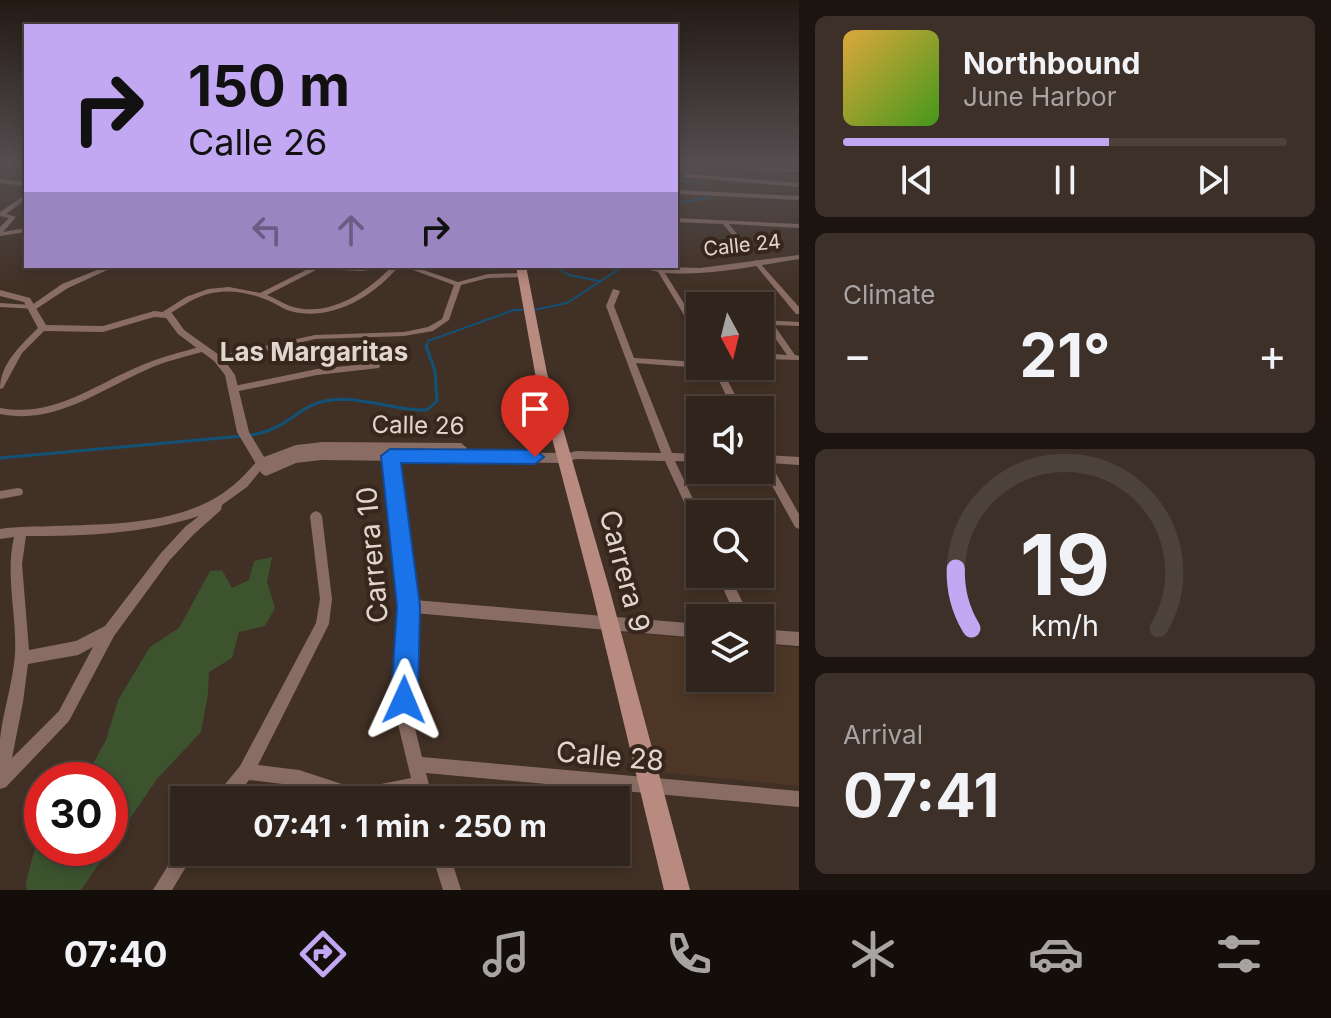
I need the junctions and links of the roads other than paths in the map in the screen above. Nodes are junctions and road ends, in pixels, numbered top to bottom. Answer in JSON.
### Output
{"nodes":[{"id":1,"x":1,"y":214,"type":"edge"},
{"id":2,"x":678,"y":220,"type":"edge"},
{"id":3,"x":724,"y":222,"type":"junction"},
{"id":4,"x":799,"y":226,"type":"edge"},
{"id":5,"x":24,"y":230,"type":"edge"},
{"id":6,"x":0,"y":233,"type":"edge"},
{"id":7,"x":739,"y":240,"type":"dead end"},
{"id":8,"x":799,"y":257,"type":"edge"},
{"id":9,"x":756,"y":262,"type":"junction"},
{"id":10,"x":108,"y":268,"type":"edge"},
{"id":11,"x":315,"y":268,"type":"edge"},
{"id":12,"x":342,"y":268,"type":"edge"},
{"id":13,"x":364,"y":268,"type":"edge"},
{"id":14,"x":394,"y":268,"type":"edge"},
{"id":15,"x":411,"y":268,"type":"edge"},
{"id":16,"x":652,"y":268,"type":"edge"},
{"id":17,"x":521,"y":270,"type":"edge"},
{"id":18,"x":660,"y":270,"type":"junction"},
{"id":19,"x":458,"y":284,"type":"junction"},
{"id":20,"x":616,"y":291,"type":"dead end"},
{"id":21,"x":4,"y":294,"type":"edge"},
{"id":22,"x":261,"y":295,"type":"junction"},
{"id":23,"x":0,"y":304,"type":"edge"},
{"id":24,"x":686,"y":306,"type":"edge"},
{"id":25,"x":33,"y":307,"type":"junction"},
{"id":26,"x":799,"y":312,"type":"edge"},
{"id":27,"x":165,"y":313,"type":"junction"},
{"id":28,"x":774,"y":323,"type":"edge"},
{"id":29,"x":799,"y":324,"type":"edge"},
{"id":30,"x":43,"y":328,"type":"junction"},
{"id":31,"x":774,"y":333,"type":"edge"},
{"id":32,"x":202,"y":349,"type":"junction"},
{"id":33,"x":774,"y":357,"type":"edge"},
{"id":34,"x":796,"y":358,"type":"edge"},
{"id":35,"x":218,"y":359,"type":"junction"},
{"id":36,"x":631,"y":360,"type":"junction"},
{"id":37,"x":686,"y":364,"type":"edge"},
{"id":38,"x":376,"y":366,"type":"dead end"},
{"id":39,"x":0,"y":386,"type":"edge"},
{"id":40,"x":234,"y":389,"type":"junction"},
{"id":41,"x":0,"y":411,"type":"edge"},
{"id":42,"x":390,"y":451,"type":"junction"},
{"id":43,"x":569,"y":454,"type":"junction"},
{"id":44,"x":668,"y":457,"type":"junction"},
{"id":45,"x":686,"y":458,"type":"edge"},
{"id":46,"x":774,"y":459,"type":"edge"},
{"id":47,"x":799,"y":461,"type":"edge"},
{"id":48,"x":261,"y":469,"type":"junction"},
{"id":49,"x":774,"y":481,"type":"edge"},
{"id":50,"x":18,"y":492,"type":"dead end"},
{"id":51,"x":0,"y":495,"type":"edge"},
{"id":52,"x":688,"y":500,"type":"edge"},
{"id":53,"x":225,"y":501,"type":"junction"},
{"id":54,"x":316,"y":516,"type":"dead end"},
{"id":55,"x":799,"y":524,"type":"edge"},
{"id":56,"x":21,"y":533,"type":"junction"},
{"id":57,"x":0,"y":534,"type":"edge"},
{"id":58,"x":408,"y":606,"type":"junction"},
{"id":59,"x":611,"y":625,"type":"junction"},
{"id":60,"x":686,"y":630,"type":"edge"},
{"id":61,"x":110,"y":631,"type":"junction"},
{"id":62,"x":774,"y":637,"type":"edge"},
{"id":63,"x":799,"y":639,"type":"edge"},
{"id":64,"x":22,"y":658,"type":"junction"},
{"id":65,"x":416,"y":764,"type":"junction"},
{"id":66,"x":246,"y":772,"type":"junction"},
{"id":67,"x":0,"y":779,"type":"edge"},
{"id":68,"x":648,"y":785,"type":"junction"},
{"id":69,"x":234,"y":786,"type":"edge"},
{"id":70,"x":324,"y":786,"type":"edge"},
{"id":71,"x":422,"y":786,"type":"edge"},
{"id":72,"x":799,"y":799,"type":"edge"},
{"id":73,"x":177,"y":866,"type":"edge"},
{"id":74,"x":444,"y":866,"type":"edge"},
{"id":75,"x":162,"y":890,"type":"edge"},
{"id":76,"x":452,"y":890,"type":"edge"},
{"id":77,"x":677,"y":890,"type":"edge"}],
"edges":[{"from":1,"to":6,"type":"street"},
{"from":2,"to":3,"type":"street"},
{"from":3,"to":4,"type":"street"},
{"from":3,"to":7,"type":"street"},
{"from":5,"to":6,"type":"street"},
{"from":8,"to":9,"type":"street","name":"Calle 24"},
{"from":9,"to":18,"type":"street","name":"Calle 24"},
{"from":9,"to":26,"type":"street"},
{"from":10,"to":25,"type":"street"},
{"from":11,"to":22,"type":"street"},
{"from":12,"to":13,"type":"street"},
{"from":14,"to":22,"type":"street"},
{"from":15,"to":19,"type":"street"},
{"from":16,"to":18,"type":"street","name":"Calle 24"},
{"from":17,"to":19,"type":"street"},
{"from":17,"to":43,"type":"main road","name":"Carrera 9"},
{"from":18,"to":24,"type":"street"},
{"from":19,"to":35,"type":"street"},
{"from":20,"to":36,"type":"street"},
{"from":21,"to":23,"type":"street"},
{"from":21,"to":25,"type":"street"},
{"from":22,"to":27,"type":"street"},
{"from":23,"to":25,"type":"street"},
{"from":25,"to":30,"type":"street"},
{"from":27,"to":30,"type":"street"},
{"from":27,"to":32,"type":"street"},
{"from":28,"to":29,"type":"street"},
{"from":30,"to":39,"type":"street"},
{"from":31,"to":34,"type":"street"},
{"from":32,"to":35,"type":"street"},
{"from":32,"to":41,"type":"street"},
{"from":33,"to":34,"type":"street"},
{"from":35,"to":40,"type":"street"},
{"from":36,"to":37,"type":"street"},
{"from":36,"to":44,"type":"street"},
{"from":38,"to":40,"type":"street"},
{"from":40,"to":48,"type":"street"},
{"from":42,"to":43,"type":"street","name":"Calle 26"},
{"from":42,"to":48,"type":"street","name":"Calle 26"},
{"from":42,"to":58,"type":"street","name":"Carrera 10"},
{"from":43,"to":44,"type":"street","name":"Calle 26"},
{"from":43,"to":59,"type":"main road","name":"Carrera 9"},
{"from":44,"to":45,"type":"street","name":"Calle 26"},
{"from":44,"to":52,"type":"street"},
{"from":46,"to":47,"type":"street"},
{"from":48,"to":53,"type":"street"},
{"from":49,"to":55,"type":"street"},
{"from":50,"to":51,"type":"street"},
{"from":53,"to":56,"type":"street"},
{"from":53,"to":61,"type":"street"},
{"from":54,"to":66,"type":"street"},
{"from":56,"to":57,"type":"street"},
{"from":56,"to":64,"type":"street"},
{"from":58,"to":59,"type":"street"},
{"from":58,"to":65,"type":"street","name":"Carrera 10"},
{"from":59,"to":60,"type":"street"},
{"from":59,"to":68,"type":"main road","name":"Carrera 9"},
{"from":61,"to":64,"type":"street"},
{"from":61,"to":67,"type":"street"},
{"from":62,"to":63,"type":"street"},
{"from":64,"to":67,"type":"street"},
{"from":65,"to":68,"type":"street","name":"Calle 28"},
{"from":65,"to":71,"type":"street","name":"Carrera 10"},
{"from":66,"to":69,"type":"street"},
{"from":66,"to":70,"type":"street"},
{"from":68,"to":72,"type":"street","name":"Calle 28"},
{"from":68,"to":77,"type":"main road","name":"Carrera 9"},
{"from":73,"to":75,"type":"street"},
{"from":74,"to":76,"type":"street"}]}
